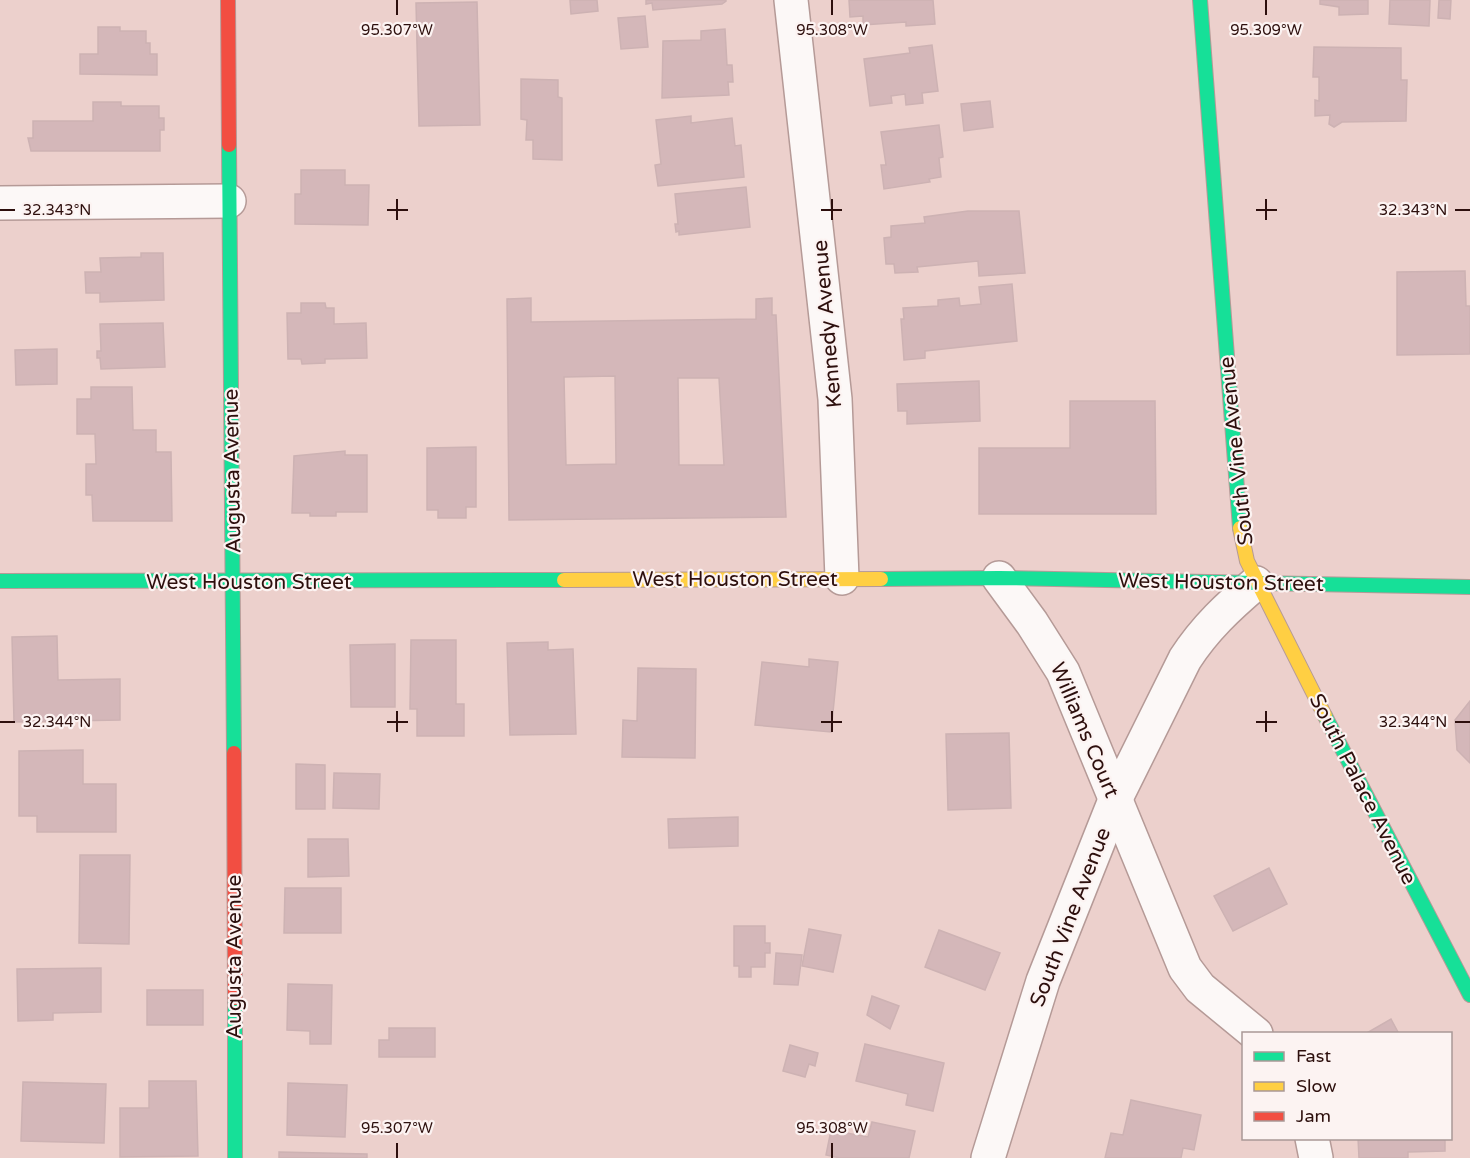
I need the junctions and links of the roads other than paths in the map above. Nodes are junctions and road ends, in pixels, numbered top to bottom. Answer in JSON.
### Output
{"nodes":[{"id":1,"x":228,"y":0,"type":"edge"},
{"id":2,"x":791,"y":0,"type":"edge"},
{"id":3,"x":1200,"y":0,"type":"edge"},
{"id":4,"x":229,"y":201,"type":"junction"},
{"id":5,"x":0,"y":203,"type":"edge"},
{"id":6,"x":842,"y":578,"type":"junction"},
{"id":7,"x":999,"y":578,"type":"junction"},
{"id":8,"x":0,"y":581,"type":"edge"},
{"id":9,"x":234,"y":582,"type":"junction"},
{"id":10,"x":1257,"y":584,"type":"junction"},
{"id":11,"x":1470,"y":587,"type":"edge"},
{"id":12,"x":1115,"y":800,"type":"junction"},
{"id":13,"x":1470,"y":995,"type":"edge"},
{"id":14,"x":1254,"y":1032,"type":"edge"},
{"id":15,"x":1312,"y":1140,"type":"edge"},
{"id":16,"x":235,"y":1158,"type":"edge"},
{"id":17,"x":988,"y":1158,"type":"edge"},
{"id":18,"x":1316,"y":1158,"type":"edge"}],
"edges":[{"from":1,"to":4,"type":"street","name":"Augusta Avenue"},
{"from":2,"to":6,"type":"street","name":"Kennedy Avenue"},
{"from":3,"to":10,"type":"street","name":"South Vine Avenue"},
{"from":4,"to":5,"type":"street"},
{"from":4,"to":9,"type":"street","name":"Augusta Avenue"},
{"from":6,"to":7,"type":"street","name":"West Houston Street"},
{"from":6,"to":9,"type":"street","name":"West Houston Street"},
{"from":7,"to":10,"type":"street","name":"West Houston Street"},
{"from":7,"to":12,"type":"street","name":"Williams Court"},
{"from":8,"to":9,"type":"street","name":"West Houston Street"},
{"from":9,"to":16,"type":"street","name":"Augusta Avenue"},
{"from":10,"to":11,"type":"street","name":"West Houston Street"},
{"from":10,"to":12,"type":"street","name":"South Vine Avenue"},
{"from":10,"to":13,"type":"street","name":"South Palace Avenue"},
{"from":12,"to":14,"type":"street","name":"Williams Court"},
{"from":12,"to":17,"type":"street","name":"South Vine Avenue"},
{"from":15,"to":18,"type":"street"}]}
